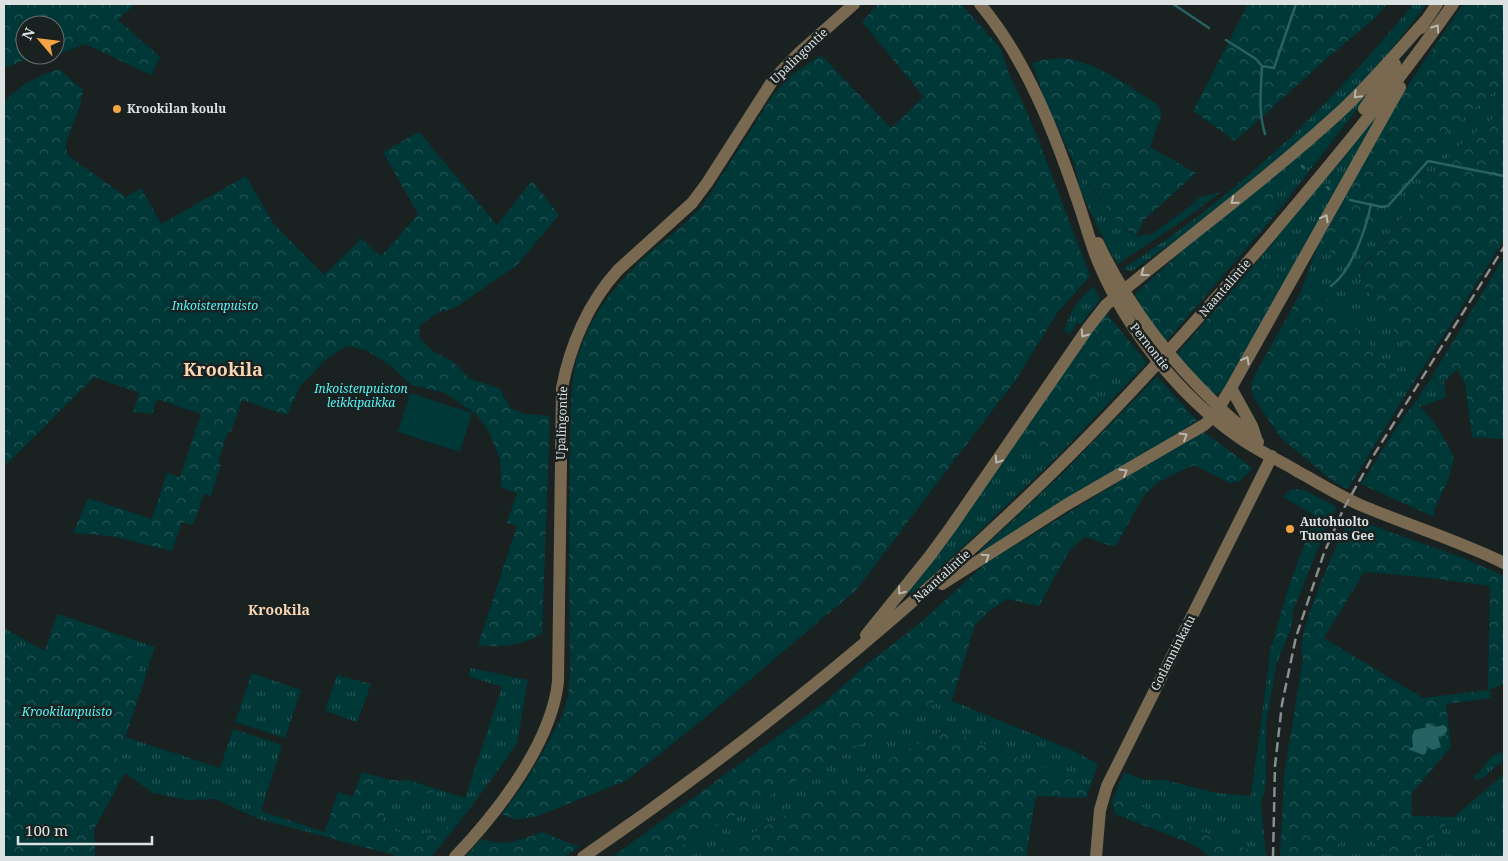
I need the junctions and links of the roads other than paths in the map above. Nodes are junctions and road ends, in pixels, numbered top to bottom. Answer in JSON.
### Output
{"nodes":[{"id":1,"x":854,"y":4,"type":"edge"},
{"id":2,"x":980,"y":4,"type":"edge"},
{"id":3,"x":1438,"y":4,"type":"edge"},
{"id":4,"x":1453,"y":4,"type":"edge"},
{"id":5,"x":1426,"y":20,"type":"junction"},
{"id":6,"x":1419,"y":52,"type":"junction"},
{"id":7,"x":1258,"y":249,"type":"junction"},
{"id":8,"x":1119,"y":293,"type":"junction"},
{"id":9,"x":1231,"y":388,"type":"junction"},
{"id":10,"x":1216,"y":412,"type":"junction"},
{"id":11,"x":1257,"y":440,"type":"junction"},
{"id":12,"x":1272,"y":456,"type":"junction"},
{"id":13,"x":1504,"y":563,"type":"edge"},
{"id":14,"x":915,"y":601,"type":"junction"},
{"id":15,"x":844,"y":660,"type":"junction"},
{"id":16,"x":455,"y":857,"type":"edge"},
{"id":17,"x":583,"y":857,"type":"edge"},
{"id":18,"x":1096,"y":857,"type":"edge"}],
"edges":[{"from":1,"to":16,"type":"main road","name":"Upalingontie"},
{"from":2,"to":8,"type":"main road","name":"Pernontie"},
{"from":3,"to":5,"type":"main road","name":"Naantalintie"},
{"from":6,"to":4,"type":"main road","name":"Naantalintie","one_way":true},
{"from":5,"to":7,"type":"main road","name":"Naantalintie"},
{"from":5,"to":8,"type":"main road","one_way":true},
{"from":6,"to":7,"type":"main road","name":"Naantalintie"},
{"from":9,"to":6,"type":"main road","one_way":true},
{"from":7,"to":14,"type":"main road","name":"Naantalintie"},
{"from":8,"to":10,"type":"main road","name":"Pernontie"},
{"from":8,"to":15,"type":"main road","one_way":true},
{"from":9,"to":10,"type":"main road"},
{"from":9,"to":11,"type":"main road"},
{"from":10,"to":11,"type":"main road","name":"Pernontie"},
{"from":10,"to":12,"type":"main road","name":"Pernontie"},
{"from":14,"to":10,"type":"main road","one_way":true},
{"from":11,"to":12,"type":"main road","name":"Pernontie"},
{"from":12,"to":13,"type":"main road","name":"Pernontie"},
{"from":12,"to":18,"type":"main road","name":"Gotlanninkatu"},
{"from":14,"to":15,"type":"main road","name":"Naantalintie"},
{"from":15,"to":17,"type":"main road","name":"Naantalintie"}]}
